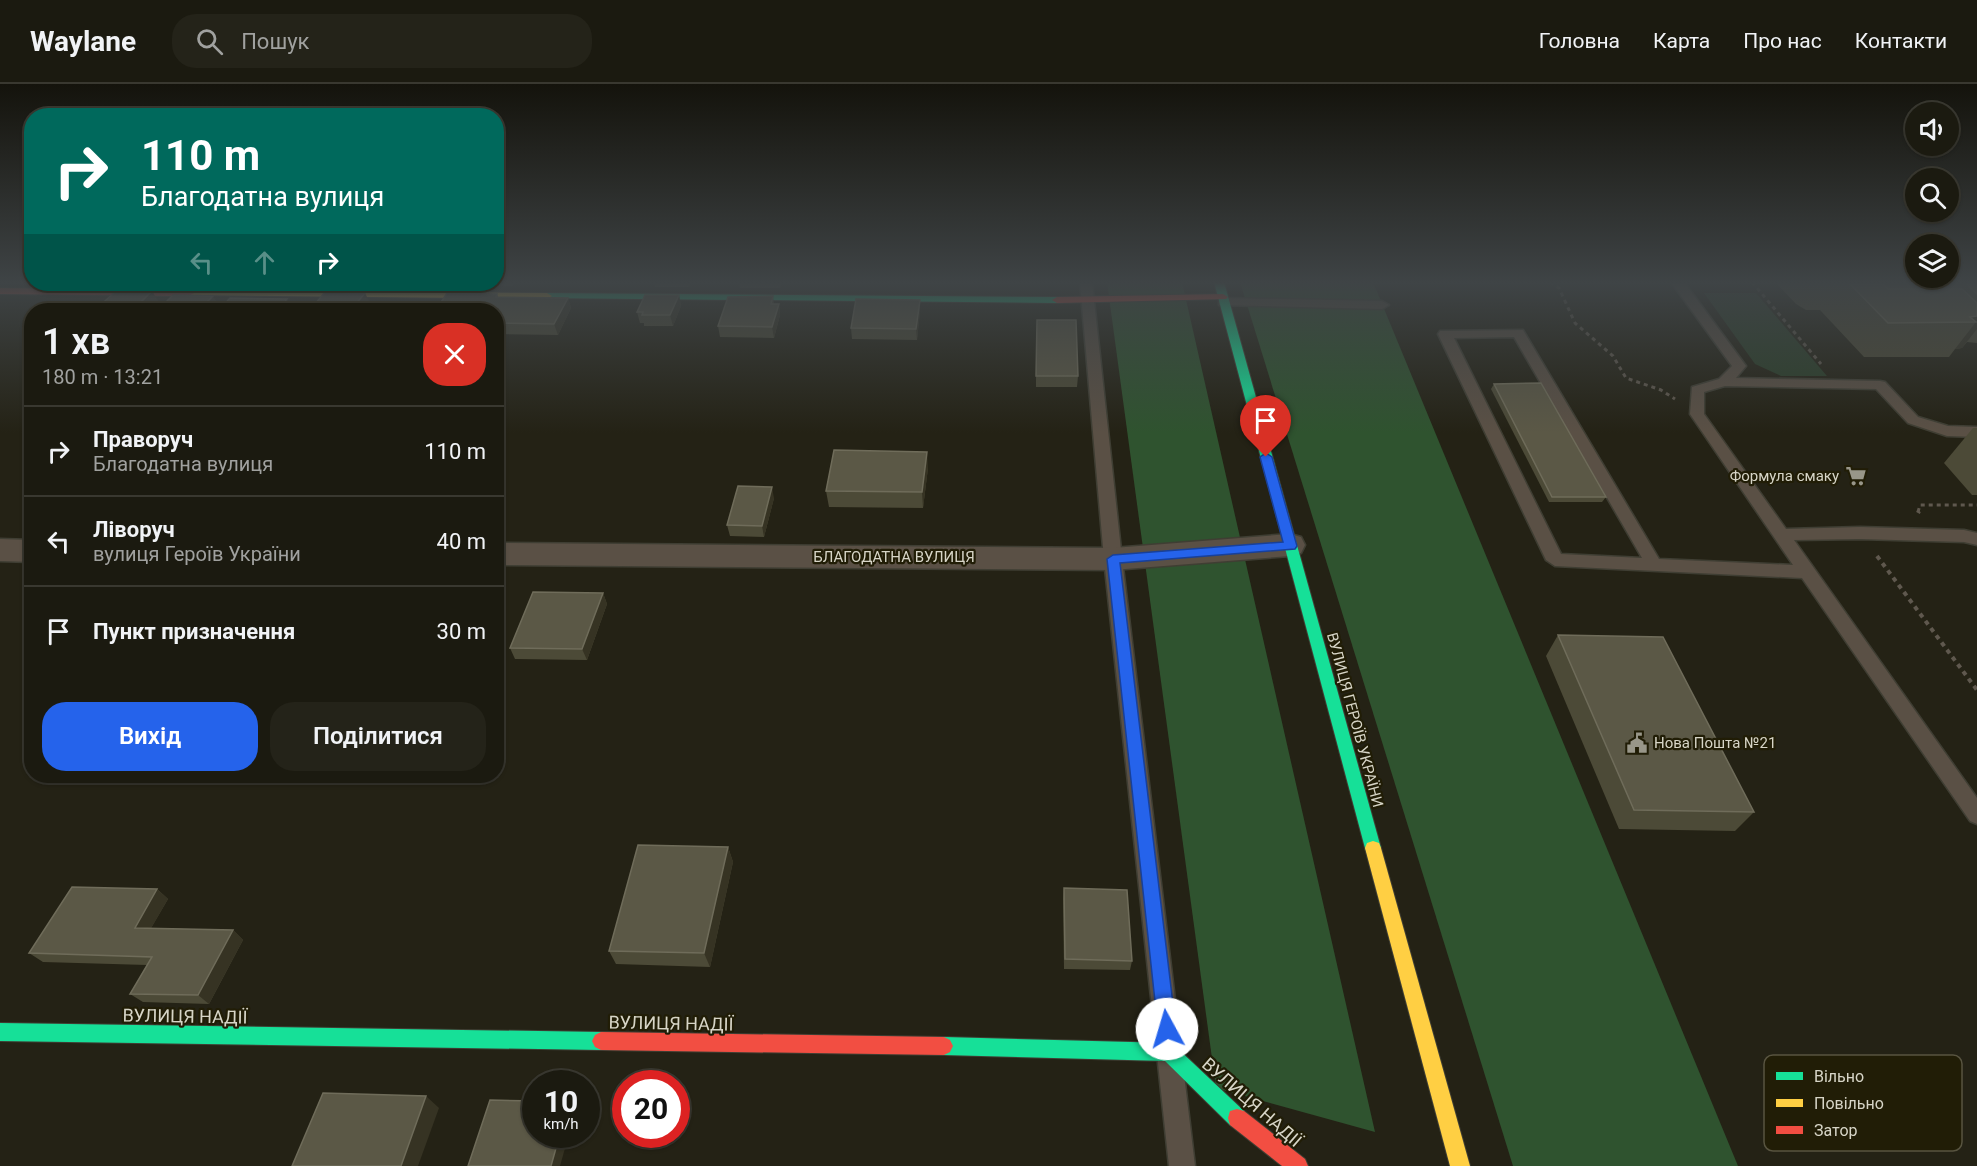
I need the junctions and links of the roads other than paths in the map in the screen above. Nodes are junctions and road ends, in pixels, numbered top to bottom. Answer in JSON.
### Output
{"nodes":[{"id":1,"x":1090,"y":332,"type":"edge"},
{"id":2,"x":1232,"y":332,"type":"edge"},
{"id":3,"x":1715,"y":332,"type":"edge"},
{"id":4,"x":1724,"y":382,"type":"junction"},
{"id":5,"x":1977,"y":432,"type":"edge"},
{"id":6,"x":1782,"y":535,"type":"junction"},
{"id":7,"x":1977,"y":539,"type":"edge"},
{"id":8,"x":1290,"y":546,"type":"junction"},
{"id":9,"x":0,"y":550,"type":"edge"},
{"id":10,"x":24,"y":550,"type":"edge"},
{"id":11,"x":504,"y":554,"type":"edge"},
{"id":12,"x":1113,"y":559,"type":"junction"},
{"id":13,"x":1655,"y":566,"type":"junction"},
{"id":14,"x":1809,"y":572,"type":"junction"},
{"id":15,"x":1977,"y":815,"type":"edge"},
{"id":16,"x":0,"y":1032,"type":"edge"},
{"id":17,"x":1169,"y":1052,"type":"junction"},
{"id":18,"x":1182,"y":1166,"type":"edge"},
{"id":19,"x":1298,"y":1166,"type":"edge"},
{"id":20,"x":1460,"y":1166,"type":"edge"}],
"edges":[{"from":1,"to":12,"type":"lane"},
{"from":2,"to":8,"type":"street","name":"ВУЛИЦЯ ГЕРОЇВ УКРАЇНИ"},
{"from":3,"to":4,"type":"lane"},
{"from":4,"to":5,"type":"lane"},
{"from":4,"to":6,"type":"lane"},
{"from":6,"to":7,"type":"lane"},
{"from":6,"to":14,"type":"lane"},
{"from":8,"to":12,"type":"street","name":"БЛАГОДАТНА ВУЛИЦЯ"},
{"from":8,"to":20,"type":"street","name":"ВУЛИЦЯ ГЕРОЇВ УКРАЇНИ"},
{"from":9,"to":10,"type":"street"},
{"from":11,"to":12,"type":"street","name":"БЛАГОДАТНА ВУЛИЦЯ"},
{"from":12,"to":17,"type":"lane"},
{"from":13,"to":13,"type":"lane"},
{"from":13,"to":14,"type":"lane"},
{"from":14,"to":15,"type":"lane"},
{"from":16,"to":17,"type":"street","name":"ВУЛИЦЯ НАДІЇ"},
{"from":17,"to":18,"type":"lane"},
{"from":17,"to":19,"type":"street","name":"ВУЛИЦЯ НАДІЇ"}]}
